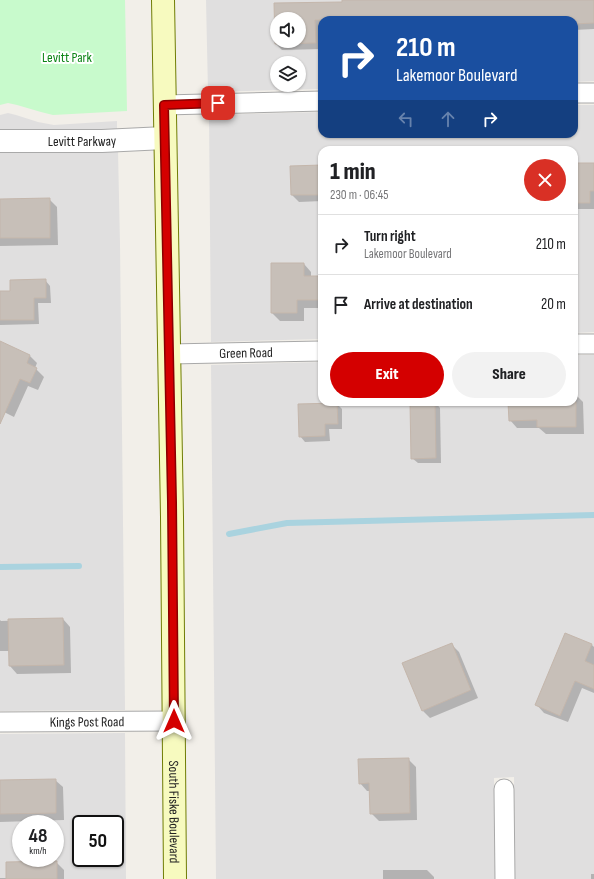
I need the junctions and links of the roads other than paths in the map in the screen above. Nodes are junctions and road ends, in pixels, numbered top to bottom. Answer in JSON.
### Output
{"nodes":[{"id":1,"x":163,"y":0,"type":"edge"},
{"id":2,"x":594,"y":93,"type":"edge"},
{"id":3,"x":578,"y":94,"type":"edge"},
{"id":4,"x":318,"y":100,"type":"edge"},
{"id":5,"x":164,"y":105,"type":"junction"},
{"id":6,"x":165,"y":138,"type":"junction"},
{"id":7,"x":0,"y":141,"type":"edge"},
{"id":8,"x":578,"y":344,"type":"edge"},
{"id":9,"x":594,"y":344,"type":"edge"},
{"id":10,"x":318,"y":351,"type":"edge"},
{"id":11,"x":170,"y":354,"type":"junction"},
{"id":12,"x":174,"y":721,"type":"junction"},
{"id":13,"x":0,"y":722,"type":"edge"},
{"id":14,"x":504,"y":789,"type":"dead end"},
{"id":15,"x":175,"y":879,"type":"edge"},
{"id":16,"x":504,"y":879,"type":"edge"}],
"edges":[{"from":1,"to":5,"type":"main road","name":"South Fiske Boulevard"},
{"from":2,"to":3,"type":"street"},
{"from":4,"to":5,"type":"street"},
{"from":5,"to":6,"type":"main road","name":"South Fiske Boulevard"},
{"from":6,"to":7,"type":"street","name":"Levitt Parkway"},
{"from":6,"to":11,"type":"main road","name":"South Fiske Boulevard"},
{"from":8,"to":9,"type":"street"},
{"from":10,"to":11,"type":"street","name":"Green Road"},
{"from":11,"to":12,"type":"main road","name":"South Fiske Boulevard"},
{"from":12,"to":13,"type":"street","name":"Kings Post Road"},
{"from":12,"to":15,"type":"main road","name":"South Fiske Boulevard"},
{"from":14,"to":16,"type":"street"}]}
